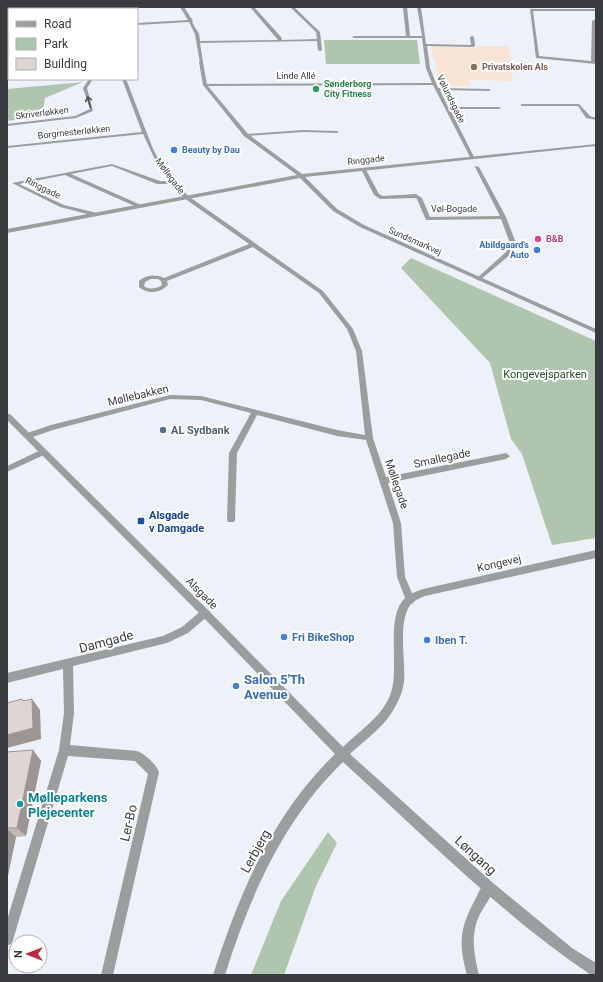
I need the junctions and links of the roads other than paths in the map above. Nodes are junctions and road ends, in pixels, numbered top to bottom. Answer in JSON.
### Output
{"nodes":[{"id":1,"x":182,"y":7,"type":"edge"},
{"id":2,"x":252,"y":7,"type":"edge"},
{"id":3,"x":292,"y":7,"type":"edge"},
{"id":4,"x":405,"y":7,"type":"edge"},
{"id":5,"x":419,"y":7,"type":"edge"},
{"id":6,"x":596,"y":10,"type":"edge"},
{"id":7,"x":596,"y":20,"type":"edge"},
{"id":8,"x":191,"y":21,"type":"junction"},
{"id":9,"x":138,"y":24,"type":"edge"},
{"id":10,"x":354,"y":37,"type":"dead end"},
{"id":11,"x":408,"y":37,"type":"junction"},
{"id":12,"x":422,"y":37,"type":"junction"},
{"id":13,"x":472,"y":37,"type":"dead end"},
{"id":14,"x":280,"y":40,"type":"junction"},
{"id":15,"x":319,"y":40,"type":"junction"},
{"id":16,"x":199,"y":42,"type":"junction"},
{"id":17,"x":424,"y":45,"type":"junction"},
{"id":18,"x":320,"y":50,"type":"dead end"},
{"id":19,"x":594,"y":63,"type":"edge"},
{"id":20,"x":90,"y":80,"type":"edge"},
{"id":21,"x":124,"y":80,"type":"edge"},
{"id":22,"x":435,"y":84,"type":"junction"},
{"id":23,"x":205,"y":85,"type":"junction"},
{"id":24,"x":437,"y":89,"type":"junction"},
{"id":25,"x":489,"y":90,"type":"dead end"},
{"id":26,"x":522,"y":105,"type":"dead end"},
{"id":27,"x":446,"y":108,"type":"junction"},
{"id":28,"x":499,"y":108,"type":"dead end"},
{"id":29,"x":596,"y":119,"type":"edge"},
{"id":30,"x":7,"y":125,"type":"edge"},
{"id":31,"x":337,"y":132,"type":"dead end"},
{"id":32,"x":143,"y":133,"type":"junction"},
{"id":33,"x":246,"y":135,"type":"junction"},
{"id":34,"x":596,"y":145,"type":"edge"},
{"id":35,"x":7,"y":147,"type":"edge"},
{"id":36,"x":472,"y":157,"type":"junction"},
{"id":37,"x":477,"y":167,"type":"dead end"},
{"id":38,"x":363,"y":169,"type":"junction"},
{"id":39,"x":66,"y":173,"type":"junction"},
{"id":40,"x":302,"y":176,"type":"junction"},
{"id":41,"x":173,"y":182,"type":"junction"},
{"id":42,"x":186,"y":197,"type":"junction"},
{"id":43,"x":139,"y":206,"type":"junction"},
{"id":44,"x":95,"y":214,"type":"junction"},
{"id":45,"x":503,"y":217,"type":"junction"},
{"id":46,"x":7,"y":231,"type":"edge"},
{"id":47,"x":252,"y":245,"type":"junction"},
{"id":48,"x":479,"y":279,"type":"junction"},
{"id":49,"x":164,"y":280,"type":"dead end"},
{"id":50,"x":596,"y":331,"type":"edge"},
{"id":51,"x":256,"y":412,"type":"junction"},
{"id":52,"x":7,"y":416,"type":"edge"},
{"id":53,"x":27,"y":436,"type":"junction"},
{"id":54,"x":369,"y":438,"type":"junction"},
{"id":55,"x":43,"y":452,"type":"junction"},
{"id":56,"x":506,"y":456,"type":"dead end"},
{"id":57,"x":7,"y":469,"type":"edge"},
{"id":58,"x":383,"y":481,"type":"junction"},
{"id":59,"x":231,"y":520,"type":"dead end"},
{"id":60,"x":596,"y":554,"type":"edge"},
{"id":61,"x":410,"y":600,"type":"junction"},
{"id":62,"x":205,"y":612,"type":"junction"},
{"id":63,"x":68,"y":664,"type":"junction"},
{"id":64,"x":7,"y":678,"type":"edge"},
{"id":65,"x":64,"y":750,"type":"junction"},
{"id":66,"x":342,"y":754,"type":"junction"},
{"id":67,"x":489,"y":887,"type":"junction"},
{"id":68,"x":7,"y":940,"type":"edge"},
{"id":69,"x":596,"y":971,"type":"edge"},
{"id":70,"x":107,"y":975,"type":"edge"},
{"id":71,"x":219,"y":975,"type":"edge"},
{"id":72,"x":473,"y":975,"type":"edge"}],
"edges":[{"from":1,"to":8,"type":"street","name":"Sundsmarkvej"},
{"from":2,"to":14,"type":"street"},
{"from":3,"to":15,"type":"street"},
{"from":4,"to":11,"type":"street"},
{"from":5,"to":12,"type":"street","name":"Vølundsgade"},
{"from":6,"to":19,"type":"street"},
{"from":7,"to":19,"type":"street"},
{"from":8,"to":9,"type":"street"},
{"from":8,"to":16,"type":"street","name":"Sundsmarkvej"},
{"from":10,"to":11,"type":"street"},
{"from":11,"to":12,"type":"street"},
{"from":12,"to":17,"type":"street","name":"Vølundsgade"},
{"from":13,"to":17,"type":"street"},
{"from":14,"to":15,"type":"street"},
{"from":14,"to":16,"type":"street"},
{"from":15,"to":18,"type":"street"},
{"from":16,"to":23,"type":"street","name":"Sundsmarkvej"},
{"from":17,"to":22,"type":"street","name":"Vølundsgade"},
{"from":30,"to":20,"type":"street","name":"Skriverløkken","one_way":true},
{"from":21,"to":32,"type":"street","name":"Møllegade"},
{"from":22,"to":23,"type":"street","name":"Linde Allé"},
{"from":22,"to":24,"type":"street","name":"Vølundsgade"},
{"from":23,"to":33,"type":"street","name":"Sundsmarkvej"},
{"from":24,"to":25,"type":"street"},
{"from":24,"to":27,"type":"street","name":"Vølundsgade"},
{"from":26,"to":29,"type":"street"},
{"from":27,"to":28,"type":"street"},
{"from":27,"to":36,"type":"street","name":"Vølundsgade"},
{"from":31,"to":33,"type":"street"},
{"from":32,"to":35,"type":"street","name":"Borgmesterløkken"},
{"from":32,"to":41,"type":"street","name":"Møllegade"},
{"from":33,"to":40,"type":"street","name":"Sundsmarkvej"},
{"from":34,"to":36,"type":"street","name":"Ringgade"},
{"from":36,"to":38,"type":"street","name":"Ringgade"},
{"from":37,"to":45,"type":"street"},
{"from":38,"to":40,"type":"street","name":"Ringgade"},
{"from":38,"to":45,"type":"street","name":"Vøl-Bogade"},
{"from":39,"to":41,"type":"street","name":"Ringgade"},
{"from":39,"to":43,"type":"street"},
{"from":39,"to":44,"type":"street","name":"Ringgade"},
{"from":40,"to":42,"type":"street","name":"Ringgade"},
{"from":40,"to":48,"type":"street","name":"Sundsmarkvej"},
{"from":41,"to":42,"type":"street","name":"Møllegade"},
{"from":42,"to":43,"type":"street","name":"Ringgade"},
{"from":42,"to":47,"type":"street","name":"Møllegade"},
{"from":43,"to":44,"type":"street","name":"Ringgade"},
{"from":44,"to":46,"type":"street","name":"Ringgade"},
{"from":45,"to":48,"type":"street"},
{"from":47,"to":49,"type":"street"},
{"from":47,"to":54,"type":"street","name":"Møllegade"},
{"from":48,"to":50,"type":"street","name":"Sundsmarkvej"},
{"from":51,"to":53,"type":"street","name":"Møllebakken"},
{"from":51,"to":54,"type":"street","name":"Møllebakken"},
{"from":51,"to":59,"type":"street"},
{"from":52,"to":53,"type":"street","name":"Alsgade"},
{"from":53,"to":55,"type":"street","name":"Alsgade"},
{"from":54,"to":58,"type":"street","name":"Møllegade"},
{"from":55,"to":57,"type":"street"},
{"from":55,"to":62,"type":"street","name":"Alsgade"},
{"from":56,"to":58,"type":"street","name":"Smallegade"},
{"from":58,"to":61,"type":"street","name":"Møllegade"},
{"from":60,"to":61,"type":"street","name":"Kongevej"},
{"from":61,"to":66,"type":"street"},
{"from":62,"to":63,"type":"street","name":"Damgade"},
{"from":62,"to":66,"type":"street","name":"Alsgade"},
{"from":63,"to":64,"type":"street","name":"Damgade"},
{"from":63,"to":65,"type":"street"},
{"from":65,"to":68,"type":"street"},
{"from":65,"to":70,"type":"street","name":"Ler-Bo"},
{"from":66,"to":67,"type":"street","name":"Løngang"},
{"from":66,"to":71,"type":"street","name":"Lerbjerg"},
{"from":67,"to":69,"type":"street","name":"Løngang"},
{"from":67,"to":72,"type":"street"}]}
